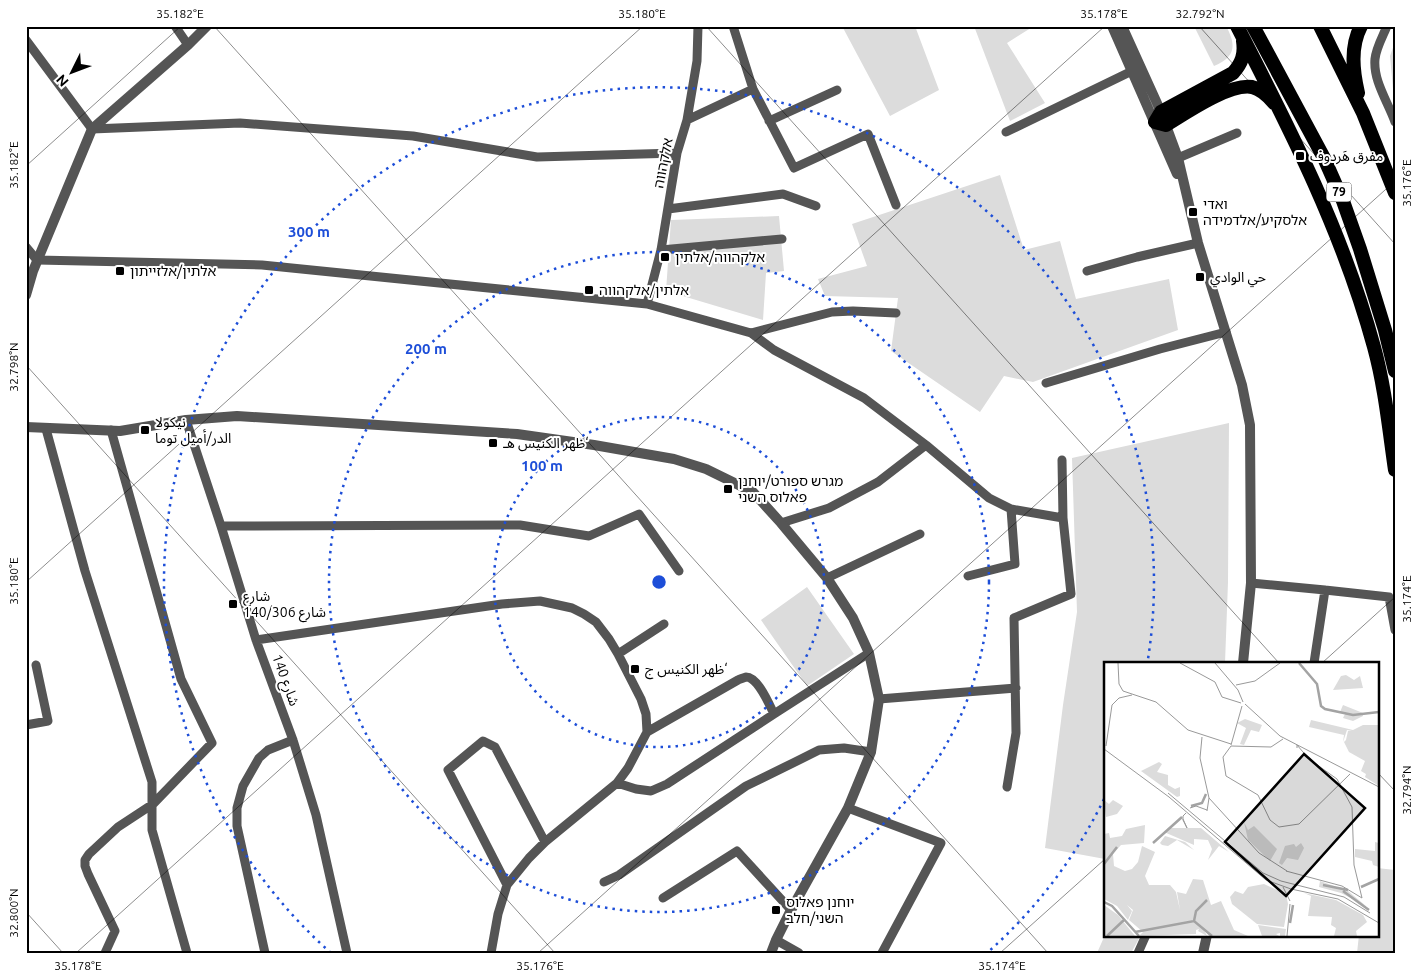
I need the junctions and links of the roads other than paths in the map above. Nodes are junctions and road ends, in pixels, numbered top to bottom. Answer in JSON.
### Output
{"nodes":[{"id":1,"x":175,"y":26,"type":"edge"},
{"id":2,"x":207,"y":26,"type":"edge"},
{"id":3,"x":698,"y":26,"type":"edge"},
{"id":4,"x":733,"y":26,"type":"edge"},
{"id":5,"x":1112,"y":26,"type":"edge"},
{"id":6,"x":1122,"y":26,"type":"edge"},
{"id":7,"x":1320,"y":26,"type":"edge"},
{"id":8,"x":1361,"y":26,"type":"edge"},
{"id":9,"x":1387,"y":26,"type":"edge"},
{"id":10,"x":1244,"y":29,"type":"edge"},
{"id":11,"x":26,"y":40,"type":"edge"},
{"id":12,"x":188,"y":45,"type":"junction"},
{"id":13,"x":1132,"y":71,"type":"junction"},
{"id":14,"x":753,"y":90,"type":"junction"},
{"id":15,"x":837,"y":90,"type":"dead end"},
{"id":16,"x":1363,"y":113,"type":"junction"},
{"id":17,"x":1285,"y":118,"type":"junction"},
{"id":18,"x":688,"y":120,"type":"junction"},
{"id":19,"x":1161,"y":120,"type":"junction"},
{"id":20,"x":769,"y":121,"type":"junction"},
{"id":21,"x":1395,"y":122,"type":"edge"},
{"id":22,"x":92,"y":129,"type":"junction"},
{"id":23,"x":1006,"y":132,"type":"dead end"},
{"id":24,"x":1237,"y":133,"type":"dead end"},
{"id":25,"x":677,"y":153,"type":"junction"},
{"id":26,"x":1178,"y":158,"type":"junction"},
{"id":27,"x":1395,"y":193,"type":"edge"},
{"id":28,"x":1187,"y":198,"type":"junction"},
{"id":29,"x":896,"y":205,"type":"dead end"},
{"id":30,"x":816,"y":206,"type":"dead end"},
{"id":31,"x":668,"y":209,"type":"junction"},
{"id":32,"x":782,"y":239,"type":"dead end"},
{"id":33,"x":1198,"y":243,"type":"junction"},
{"id":34,"x":26,"y":247,"type":"edge"},
{"id":35,"x":661,"y":250,"type":"junction"},
{"id":36,"x":38,"y":260,"type":"junction"},
{"id":37,"x":1087,"y":271,"type":"dead end"},
{"id":38,"x":26,"y":295,"type":"edge"},
{"id":39,"x":647,"y":304,"type":"junction"},
{"id":40,"x":896,"y":313,"type":"dead end"},
{"id":41,"x":1226,"y":332,"type":"junction"},
{"id":42,"x":752,"y":334,"type":"junction"},
{"id":43,"x":1395,"y":371,"type":"edge"},
{"id":44,"x":1046,"y":383,"type":"dead end"},
{"id":45,"x":186,"y":420,"type":"junction"},
{"id":46,"x":26,"y":427,"type":"edge"},
{"id":47,"x":46,"y":429,"type":"junction"},
{"id":48,"x":111,"y":430,"type":"junction"},
{"id":49,"x":926,"y":445,"type":"junction"},
{"id":50,"x":1062,"y":460,"type":"dead end"},
{"id":51,"x":1395,"y":470,"type":"edge"},
{"id":52,"x":1011,"y":509,"type":"junction"},
{"id":53,"x":1063,"y":518,"type":"junction"},
{"id":54,"x":781,"y":523,"type":"junction"},
{"id":55,"x":221,"y":526,"type":"junction"},
{"id":56,"x":920,"y":534,"type":"dead end"},
{"id":57,"x":679,"y":571,"type":"dead end"},
{"id":58,"x":968,"y":576,"type":"dead end"},
{"id":59,"x":827,"y":578,"type":"junction"},
{"id":60,"x":1251,"y":583,"type":"junction"},
{"id":61,"x":1325,"y":590,"type":"junction"},
{"id":62,"x":664,"y":624,"type":"dead end"},
{"id":63,"x":1395,"y":630,"type":"edge"},
{"id":64,"x":256,"y":640,"type":"junction"},
{"id":65,"x":870,"y":653,"type":"junction"},
{"id":66,"x":618,"y":654,"type":"junction"},
{"id":67,"x":1243,"y":662,"type":"edge"},
{"id":68,"x":1314,"y":662,"type":"edge"},
{"id":69,"x":36,"y":665,"type":"dead end"},
{"id":70,"x":1016,"y":688,"type":"junction"},
{"id":71,"x":879,"y":699,"type":"junction"},
{"id":72,"x":774,"y":714,"type":"junction"},
{"id":73,"x":26,"y":725,"type":"edge"},
{"id":74,"x":647,"y":732,"type":"junction"},
{"id":75,"x":293,"y":740,"type":"junction"},
{"id":76,"x":871,"y":752,"type":"junction"},
{"id":77,"x":617,"y":783,"type":"junction"},
{"id":78,"x":1007,"y":787,"type":"dead end"},
{"id":79,"x":153,"y":804,"type":"junction"},
{"id":80,"x":848,"y":808,"type":"junction"},
{"id":81,"x":545,"y":842,"type":"junction"},
{"id":82,"x":604,"y":882,"type":"dead end"},
{"id":83,"x":507,"y":885,"type":"junction"},
{"id":84,"x":663,"y":898,"type":"dead end"},
{"id":85,"x":791,"y":910,"type":"junction"},
{"id":86,"x":1146,"y":936,"type":"edge"},
{"id":87,"x":1207,"y":936,"type":"edge"},
{"id":88,"x":776,"y":940,"type":"junction"},
{"id":89,"x":105,"y":953,"type":"edge"},
{"id":90,"x":187,"y":953,"type":"edge"},
{"id":91,"x":265,"y":953,"type":"edge"},
{"id":92,"x":347,"y":953,"type":"edge"},
{"id":93,"x":491,"y":953,"type":"edge"},
{"id":94,"x":771,"y":953,"type":"edge"},
{"id":95,"x":799,"y":953,"type":"edge"},
{"id":96,"x":882,"y":953,"type":"edge"},
{"id":97,"x":1138,"y":953,"type":"edge"},
{"id":98,"x":1203,"y":953,"type":"edge"}],
"edges":[{"from":1,"to":12,"type":"street"},
{"from":2,"to":12,"type":"street"},
{"from":3,"to":18,"type":"street","name":"אלקהווה"},
{"from":4,"to":14,"type":"street"},
{"from":5,"to":13,"type":"street"},
{"from":6,"to":19,"type":"street"},
{"from":7,"to":16,"type":"highway"},
{"from":8,"to":16,"type":"highway"},
{"from":9,"to":21,"type":"street"},
{"from":10,"to":17,"type":"highway"},
{"from":10,"to":19,"type":"highway"},
{"from":10,"to":43,"type":"highway","number":"79"},
{"from":11,"to":22,"type":"street"},
{"from":12,"to":22,"type":"street"},
{"from":13,"to":19,"type":"street"},
{"from":13,"to":23,"type":"street"},
{"from":14,"to":18,"type":"street"},
{"from":14,"to":20,"type":"street"},
{"from":15,"to":20,"type":"street"},
{"from":16,"to":27,"type":"highway"},
{"from":17,"to":19,"type":"highway"},
{"from":17,"to":51,"type":"highway"},
{"from":18,"to":25,"type":"street","name":"אלקהווה"},
{"from":19,"to":26,"type":"street"},
{"from":19,"to":28,"type":"street"},
{"from":20,"to":29,"type":"street"},
{"from":22,"to":25,"type":"street"},
{"from":22,"to":36,"type":"street"},
{"from":24,"to":26,"type":"street"},
{"from":25,"to":31,"type":"street","name":"אלקהווה"},
{"from":26,"to":28,"type":"street"},
{"from":28,"to":33,"type":"street"},
{"from":30,"to":31,"type":"street"},
{"from":31,"to":35,"type":"street","name":"אלקהווה"},
{"from":32,"to":35,"type":"street"},
{"from":33,"to":37,"type":"street"},
{"from":33,"to":41,"type":"street"},
{"from":34,"to":36,"type":"street"},
{"from":35,"to":39,"type":"street","name":"אלקהווה"},
{"from":36,"to":38,"type":"street"},
{"from":36,"to":39,"type":"street"},
{"from":39,"to":42,"type":"street"},
{"from":40,"to":42,"type":"street"},
{"from":41,"to":44,"type":"street"},
{"from":41,"to":60,"type":"street"},
{"from":42,"to":49,"type":"street"},
{"from":45,"to":48,"type":"street"},
{"from":45,"to":54,"type":"street"},
{"from":45,"to":55,"type":"street","name":"شارع 140"},
{"from":46,"to":47,"type":"street"},
{"from":47,"to":48,"type":"street"},
{"from":47,"to":79,"type":"street"},
{"from":48,"to":79,"type":"street"},
{"from":49,"to":52,"type":"street"},
{"from":49,"to":54,"type":"street"},
{"from":50,"to":53,"type":"street"},
{"from":52,"to":53,"type":"street"},
{"from":52,"to":58,"type":"street"},
{"from":53,"to":70,"type":"street"},
{"from":54,"to":59,"type":"street"},
{"from":55,"to":57,"type":"street"},
{"from":55,"to":64,"type":"street","name":"شارع 140"},
{"from":56,"to":59,"type":"street"},
{"from":59,"to":65,"type":"street"},
{"from":60,"to":61,"type":"street"},
{"from":60,"to":67,"type":"street"},
{"from":61,"to":63,"type":"street"},
{"from":61,"to":68,"type":"street"},
{"from":62,"to":66,"type":"street"},
{"from":64,"to":66,"type":"street"},
{"from":64,"to":75,"type":"street","name":"شارع 140"},
{"from":65,"to":71,"type":"street"},
{"from":65,"to":72,"type":"street"},
{"from":66,"to":74,"type":"street"},
{"from":69,"to":73,"type":"street"},
{"from":70,"to":71,"type":"street"},
{"from":70,"to":78,"type":"street"},
{"from":71,"to":76,"type":"street"},
{"from":72,"to":74,"type":"street"},
{"from":72,"to":77,"type":"street"},
{"from":74,"to":77,"type":"street"},
{"from":75,"to":91,"type":"street"},
{"from":75,"to":92,"type":"street","name":"شارع 140"},
{"from":76,"to":80,"type":"street"},
{"from":76,"to":82,"type":"street"},
{"from":77,"to":81,"type":"street"},
{"from":79,"to":89,"type":"street"},
{"from":79,"to":90,"type":"street"},
{"from":80,"to":85,"type":"street"},
{"from":80,"to":96,"type":"street"},
{"from":81,"to":83,"type":"street"},
{"from":81,"to":83,"type":"street"},
{"from":83,"to":93,"type":"street"},
{"from":84,"to":85,"type":"street"},
{"from":85,"to":88,"type":"street"},
{"from":86,"to":97,"type":"street"},
{"from":87,"to":98,"type":"street"},
{"from":88,"to":94,"type":"street"},
{"from":88,"to":95,"type":"street"}]}
